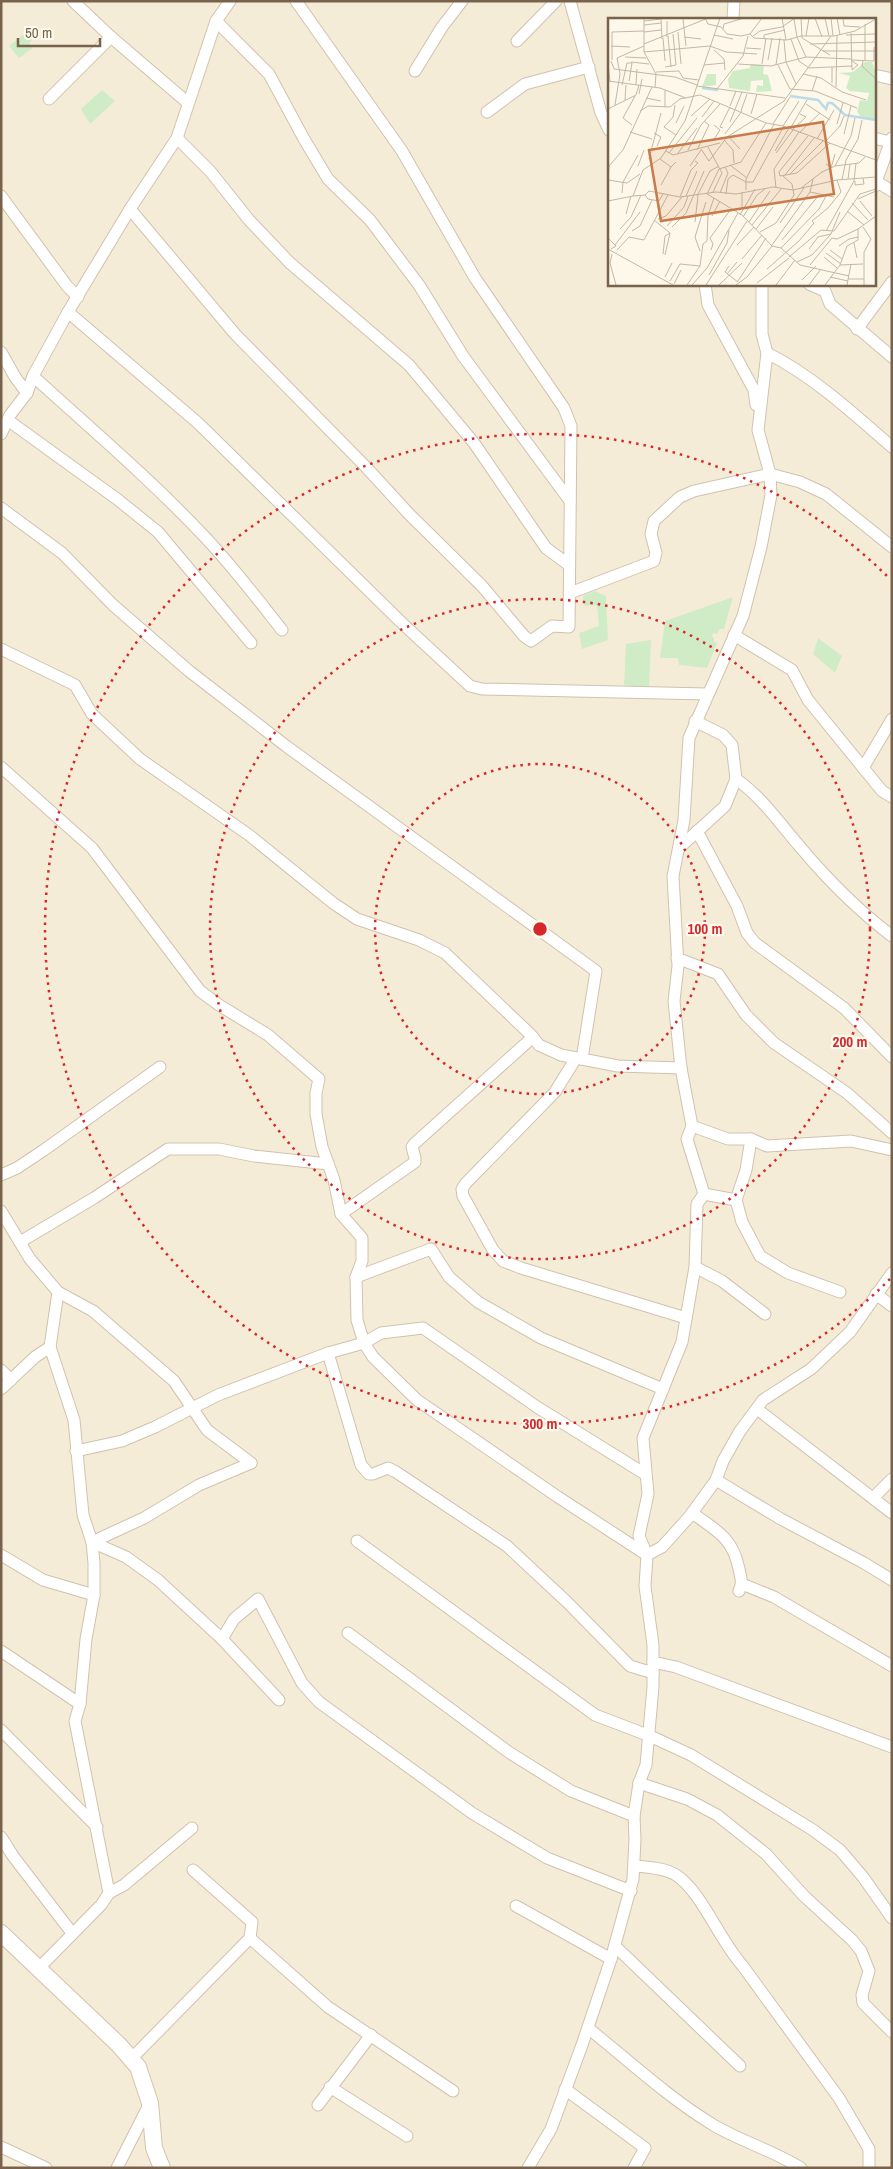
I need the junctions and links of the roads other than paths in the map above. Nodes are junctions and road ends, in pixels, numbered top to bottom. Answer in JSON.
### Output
{"nodes":[{"id":1,"x":73,"y":1,"type":"edge"},
{"id":2,"x":230,"y":1,"type":"edge"},
{"id":3,"x":296,"y":1,"type":"edge"},
{"id":4,"x":462,"y":1,"type":"edge"},
{"id":5,"x":556,"y":1,"type":"edge"},
{"id":6,"x":570,"y":1,"type":"edge"},
{"id":7,"x":733,"y":2,"type":"edge"},
{"id":8,"x":733,"y":18,"type":"edge"},
{"id":9,"x":216,"y":21,"type":"junction"},
{"id":10,"x":111,"y":37,"type":"junction"},
{"id":11,"x":518,"y":41,"type":"dead end"},
{"id":12,"x":589,"y":67,"type":"junction"},
{"id":13,"x":415,"y":71,"type":"dead end"},
{"id":14,"x":876,"y":75,"type":"edge"},
{"id":15,"x":892,"y":79,"type":"edge"},
{"id":16,"x":49,"y":99,"type":"dead end"},
{"id":17,"x":188,"y":102,"type":"junction"},
{"id":18,"x":487,"y":112,"type":"dead end"},
{"id":19,"x":608,"y":128,"type":"edge"},
{"id":20,"x":176,"y":138,"type":"junction"},
{"id":21,"x":876,"y":138,"type":"edge"},
{"id":22,"x":891,"y":140,"type":"edge"},
{"id":23,"x":876,"y":182,"type":"edge"},
{"id":24,"x":876,"y":185,"type":"edge"},
{"id":25,"x":892,"y":191,"type":"edge"},
{"id":26,"x":1,"y":196,"type":"edge"},
{"id":27,"x":130,"y":209,"type":"junction"},
{"id":28,"x":892,"y":282,"type":"edge"},
{"id":29,"x":705,"y":285,"type":"edge"},
{"id":30,"x":762,"y":285,"type":"edge"},
{"id":31,"x":826,"y":287,"type":"edge"},
{"id":32,"x":78,"y":297,"type":"junction"},
{"id":33,"x":68,"y":312,"type":"junction"},
{"id":34,"x":858,"y":330,"type":"junction"},
{"id":35,"x":1,"y":352,"type":"edge"},
{"id":36,"x":767,"y":353,"type":"junction"},
{"id":37,"x":892,"y":357,"type":"edge"},
{"id":38,"x":33,"y":376,"type":"junction"},
{"id":39,"x":28,"y":393,"type":"junction"},
{"id":40,"x":1,"y":407,"type":"edge"},
{"id":41,"x":10,"y":418,"type":"junction"},
{"id":42,"x":758,"y":430,"type":"junction"},
{"id":43,"x":1,"y":434,"type":"edge"},
{"id":44,"x":892,"y":447,"type":"edge"},
{"id":45,"x":770,"y":474,"type":"junction"},
{"id":46,"x":570,"y":501,"type":"junction"},
{"id":47,"x":1,"y":508,"type":"edge"},
{"id":48,"x":892,"y":547,"type":"edge"},
{"id":49,"x":569,"y":566,"type":"junction"},
{"id":50,"x":570,"y":593,"type":"junction"},
{"id":51,"x":282,"y":630,"type":"dead end"},
{"id":52,"x":734,"y":635,"type":"junction"},
{"id":53,"x":250,"y":644,"type":"dead end"},
{"id":54,"x":1,"y":649,"type":"edge"},
{"id":55,"x":707,"y":694,"type":"junction"},
{"id":56,"x":892,"y":719,"type":"edge"},
{"id":57,"x":696,"y":721,"type":"junction"},
{"id":58,"x":1,"y":767,"type":"edge"},
{"id":59,"x":863,"y":768,"type":"junction"},
{"id":60,"x":736,"y":778,"type":"junction"},
{"id":61,"x":892,"y":797,"type":"edge"},
{"id":62,"x":697,"y":831,"type":"junction"},
{"id":63,"x":679,"y":848,"type":"junction"},
{"id":64,"x":892,"y":936,"type":"edge"},
{"id":65,"x":677,"y":958,"type":"junction"},
{"id":66,"x":533,"y":1038,"type":"junction"},
{"id":67,"x":892,"y":1057,"type":"edge"},
{"id":68,"x":579,"y":1058,"type":"junction"},
{"id":69,"x":160,"y":1067,"type":"dead end"},
{"id":70,"x":681,"y":1068,"type":"junction"},
{"id":71,"x":692,"y":1126,"type":"junction"},
{"id":72,"x":892,"y":1133,"type":"edge"},
{"id":73,"x":751,"y":1140,"type":"junction"},
{"id":74,"x":892,"y":1150,"type":"edge"},
{"id":75,"x":328,"y":1164,"type":"junction"},
{"id":76,"x":1,"y":1175,"type":"edge"},
{"id":77,"x":704,"y":1194,"type":"junction"},
{"id":78,"x":736,"y":1200,"type":"junction"},
{"id":79,"x":1,"y":1210,"type":"edge"},
{"id":80,"x":341,"y":1214,"type":"junction"},
{"id":81,"x":20,"y":1242,"type":"junction"},
{"id":82,"x":695,"y":1267,"type":"junction"},
{"id":83,"x":892,"y":1273,"type":"edge"},
{"id":84,"x":356,"y":1277,"type":"junction"},
{"id":85,"x":58,"y":1292,"type":"junction"},
{"id":86,"x":840,"y":1292,"type":"dead end"},
{"id":87,"x":876,"y":1294,"type":"junction"},
{"id":88,"x":892,"y":1306,"type":"edge"},
{"id":89,"x":766,"y":1314,"type":"dead end"},
{"id":90,"x":686,"y":1318,"type":"junction"},
{"id":91,"x":364,"y":1343,"type":"junction"},
{"id":92,"x":50,"y":1347,"type":"junction"},
{"id":93,"x":328,"y":1352,"type":"junction"},
{"id":94,"x":1,"y":1370,"type":"edge"},
{"id":95,"x":11,"y":1380,"type":"junction"},
{"id":96,"x":1,"y":1389,"type":"edge"},
{"id":97,"x":663,"y":1390,"type":"junction"},
{"id":98,"x":191,"y":1408,"type":"junction"},
{"id":99,"x":757,"y":1409,"type":"junction"},
{"id":100,"x":76,"y":1451,"type":"junction"},
{"id":101,"x":645,"y":1474,"type":"junction"},
{"id":102,"x":892,"y":1479,"type":"edge"},
{"id":103,"x":716,"y":1480,"type":"junction"},
{"id":104,"x":873,"y":1498,"type":"junction"},
{"id":105,"x":692,"y":1513,"type":"junction"},
{"id":106,"x":892,"y":1513,"type":"edge"},
{"id":107,"x":357,"y":1541,"type":"dead end"},
{"id":108,"x":92,"y":1542,"type":"junction"},
{"id":109,"x":1,"y":1555,"type":"edge"},
{"id":110,"x":647,"y":1555,"type":"junction"},
{"id":111,"x":892,"y":1580,"type":"edge"},
{"id":112,"x":94,"y":1595,"type":"junction"},
{"id":113,"x":348,"y":1633,"type":"dead end"},
{"id":114,"x":222,"y":1639,"type":"junction"},
{"id":115,"x":1,"y":1651,"type":"edge"},
{"id":116,"x":892,"y":1666,"type":"edge"},
{"id":117,"x":653,"y":1668,"type":"junction"},
{"id":118,"x":279,"y":1700,"type":"dead end"},
{"id":119,"x":80,"y":1704,"type":"junction"},
{"id":120,"x":1,"y":1730,"type":"edge"},
{"id":121,"x":650,"y":1736,"type":"junction"},
{"id":122,"x":892,"y":1747,"type":"edge"},
{"id":123,"x":639,"y":1783,"type":"junction"},
{"id":124,"x":634,"y":1816,"type":"junction"},
{"id":125,"x":97,"y":1827,"type":"junction"},
{"id":126,"x":192,"y":1828,"type":"dead end"},
{"id":127,"x":1,"y":1837,"type":"edge"},
{"id":128,"x":635,"y":1866,"type":"junction"},
{"id":129,"x":193,"y":1870,"type":"dead end"},
{"id":130,"x":631,"y":1891,"type":"junction"},
{"id":131,"x":109,"y":1894,"type":"junction"},
{"id":132,"x":516,"y":1906,"type":"dead end"},
{"id":133,"x":892,"y":1918,"type":"edge"},
{"id":134,"x":1,"y":1933,"type":"edge"},
{"id":135,"x":72,"y":1933,"type":"junction"},
{"id":136,"x":250,"y":1938,"type":"junction"},
{"id":137,"x":615,"y":1946,"type":"junction"},
{"id":138,"x":611,"y":1960,"type":"junction"},
{"id":139,"x":39,"y":1968,"type":"junction"},
{"id":140,"x":588,"y":2028,"type":"junction"},
{"id":141,"x":892,"y":2032,"type":"edge"},
{"id":142,"x":371,"y":2035,"type":"junction"},
{"id":143,"x":131,"y":2059,"type":"junction"},
{"id":144,"x":740,"y":2066,"type":"dead end"},
{"id":145,"x":330,"y":2087,"type":"junction"},
{"id":146,"x":565,"y":2089,"type":"junction"},
{"id":147,"x":453,"y":2091,"type":"dead end"},
{"id":148,"x":150,"y":2103,"type":"junction"},
{"id":149,"x":318,"y":2105,"type":"dead end"},
{"id":150,"x":407,"y":2136,"type":"dead end"},
{"id":151,"x":1,"y":2146,"type":"edge"},
{"id":152,"x":46,"y":2168,"type":"edge"},
{"id":153,"x":117,"y":2168,"type":"edge"},
{"id":154,"x":162,"y":2168,"type":"edge"},
{"id":155,"x":528,"y":2168,"type":"edge"},
{"id":156,"x":634,"y":2168,"type":"edge"},
{"id":157,"x":801,"y":2168,"type":"edge"},
{"id":158,"x":869,"y":2168,"type":"edge"}],
"edges":[{"from":1,"to":10,"type":"street"},
{"from":2,"to":9,"type":"street"},
{"from":3,"to":46,"type":"street"},
{"from":4,"to":13,"type":"street"},
{"from":5,"to":11,"type":"street"},
{"from":6,"to":12,"type":"street"},
{"from":7,"to":8,"type":"street"},
{"from":9,"to":17,"type":"street"},
{"from":9,"to":46,"type":"street"},
{"from":10,"to":16,"type":"street"},
{"from":10,"to":17,"type":"street"},
{"from":12,"to":18,"type":"street"},
{"from":12,"to":19,"type":"street"},
{"from":14,"to":15,"type":"street"},
{"from":17,"to":20,"type":"street"},
{"from":20,"to":27,"type":"street"},
{"from":20,"to":49,"type":"street"},
{"from":21,"to":22,"type":"street"},
{"from":22,"to":23,"type":"street"},
{"from":24,"to":25,"type":"street"},
{"from":26,"to":32,"type":"street"},
{"from":27,"to":32,"type":"street"},
{"from":27,"to":50,"type":"street"},
{"from":28,"to":34,"type":"street"},
{"from":29,"to":42,"type":"street"},
{"from":30,"to":36,"type":"street"},
{"from":31,"to":34,"type":"street"},
{"from":32,"to":33,"type":"street"},
{"from":33,"to":38,"type":"street"},
{"from":33,"to":55,"type":"street"},
{"from":34,"to":37,"type":"street"},
{"from":35,"to":39,"type":"street"},
{"from":36,"to":42,"type":"street"},
{"from":36,"to":44,"type":"street"},
{"from":38,"to":39,"type":"street"},
{"from":38,"to":51,"type":"street"},
{"from":39,"to":41,"type":"street"},
{"from":40,"to":41,"type":"street"},
{"from":41,"to":43,"type":"street"},
{"from":41,"to":53,"type":"street"},
{"from":42,"to":45,"type":"street"},
{"from":45,"to":48,"type":"street"},
{"from":45,"to":50,"type":"street"},
{"from":45,"to":52,"type":"street"},
{"from":46,"to":49,"type":"street"},
{"from":47,"to":68,"type":"street"},
{"from":49,"to":50,"type":"street"},
{"from":52,"to":55,"type":"street"},
{"from":52,"to":59,"type":"street"},
{"from":54,"to":66,"type":"street"},
{"from":55,"to":57,"type":"street"},
{"from":56,"to":59,"type":"street"},
{"from":57,"to":60,"type":"street"},
{"from":57,"to":63,"type":"street"},
{"from":58,"to":75,"type":"street"},
{"from":59,"to":61,"type":"street"},
{"from":60,"to":62,"type":"street"},
{"from":60,"to":64,"type":"street"},
{"from":62,"to":63,"type":"street"},
{"from":62,"to":67,"type":"street"},
{"from":63,"to":65,"type":"street"},
{"from":65,"to":70,"type":"street"},
{"from":65,"to":72,"type":"street"},
{"from":66,"to":68,"type":"street"},
{"from":66,"to":80,"type":"street"},
{"from":68,"to":70,"type":"street"},
{"from":68,"to":90,"type":"street"},
{"from":69,"to":76,"type":"street"},
{"from":70,"to":71,"type":"street"},
{"from":71,"to":73,"type":"street"},
{"from":71,"to":77,"type":"street"},
{"from":73,"to":74,"type":"street"},
{"from":73,"to":78,"type":"street"},
{"from":75,"to":80,"type":"street"},
{"from":75,"to":81,"type":"street"},
{"from":77,"to":78,"type":"street"},
{"from":77,"to":82,"type":"street"},
{"from":78,"to":86,"type":"street"},
{"from":79,"to":81,"type":"street"},
{"from":80,"to":84,"type":"street"},
{"from":81,"to":85,"type":"street"},
{"from":82,"to":89,"type":"street"},
{"from":82,"to":90,"type":"street"},
{"from":83,"to":87,"type":"street"},
{"from":84,"to":91,"type":"street"},
{"from":84,"to":97,"type":"street"},
{"from":85,"to":92,"type":"street"},
{"from":85,"to":98,"type":"street"},
{"from":87,"to":88,"type":"street"},
{"from":87,"to":99,"type":"street"},
{"from":90,"to":97,"type":"street"},
{"from":91,"to":93,"type":"street"},
{"from":91,"to":101,"type":"street"},
{"from":91,"to":110,"type":"street"},
{"from":92,"to":95,"type":"street"},
{"from":92,"to":100,"type":"street"},
{"from":93,"to":98,"type":"street"},
{"from":93,"to":117,"type":"street"},
{"from":94,"to":95,"type":"street"},
{"from":95,"to":96,"type":"street"},
{"from":97,"to":101,"type":"street"},
{"from":98,"to":100,"type":"street"},
{"from":98,"to":108,"type":"street"},
{"from":99,"to":103,"type":"street"},
{"from":99,"to":104,"type":"street"},
{"from":100,"to":108,"type":"street"},
{"from":101,"to":110,"type":"street"},
{"from":102,"to":104,"type":"street"},
{"from":103,"to":105,"type":"street"},
{"from":103,"to":111,"type":"street"},
{"from":104,"to":106,"type":"street"},
{"from":105,"to":110,"type":"street"},
{"from":105,"to":116,"type":"street"},
{"from":107,"to":121,"type":"street"},
{"from":108,"to":112,"type":"street"},
{"from":108,"to":114,"type":"street"},
{"from":109,"to":112,"type":"street"},
{"from":110,"to":117,"type":"street"},
{"from":112,"to":119,"type":"street"},
{"from":113,"to":124,"type":"street"},
{"from":114,"to":118,"type":"street"},
{"from":114,"to":130,"type":"street"},
{"from":115,"to":119,"type":"street"},
{"from":117,"to":121,"type":"street"},
{"from":117,"to":122,"type":"street"},
{"from":119,"to":125,"type":"street"},
{"from":120,"to":125,"type":"street"},
{"from":121,"to":123,"type":"street"},
{"from":121,"to":133,"type":"street"},
{"from":123,"to":124,"type":"street"},
{"from":123,"to":141,"type":"street"},
{"from":124,"to":128,"type":"street"},
{"from":125,"to":131,"type":"street"},
{"from":126,"to":131,"type":"street"},
{"from":127,"to":135,"type":"street"},
{"from":128,"to":130,"type":"street"},
{"from":128,"to":158,"type":"street"},
{"from":129,"to":136,"type":"street"},
{"from":130,"to":137,"type":"street"},
{"from":131,"to":135,"type":"street"},
{"from":132,"to":138,"type":"street"},
{"from":134,"to":139,"type":"street"},
{"from":135,"to":139,"type":"street"},
{"from":136,"to":142,"type":"street"},
{"from":136,"to":143,"type":"street"},
{"from":137,"to":138,"type":"street"},
{"from":137,"to":144,"type":"street"},
{"from":138,"to":140,"type":"street"},
{"from":139,"to":143,"type":"street"},
{"from":140,"to":146,"type":"street"},
{"from":140,"to":157,"type":"street"},
{"from":142,"to":145,"type":"street"},
{"from":142,"to":147,"type":"street"},
{"from":143,"to":148,"type":"street"},
{"from":145,"to":149,"type":"street"},
{"from":145,"to":150,"type":"street"},
{"from":146,"to":155,"type":"street"},
{"from":146,"to":156,"type":"street"},
{"from":148,"to":153,"type":"street"},
{"from":148,"to":154,"type":"street"},
{"from":151,"to":152,"type":"street"}]}
